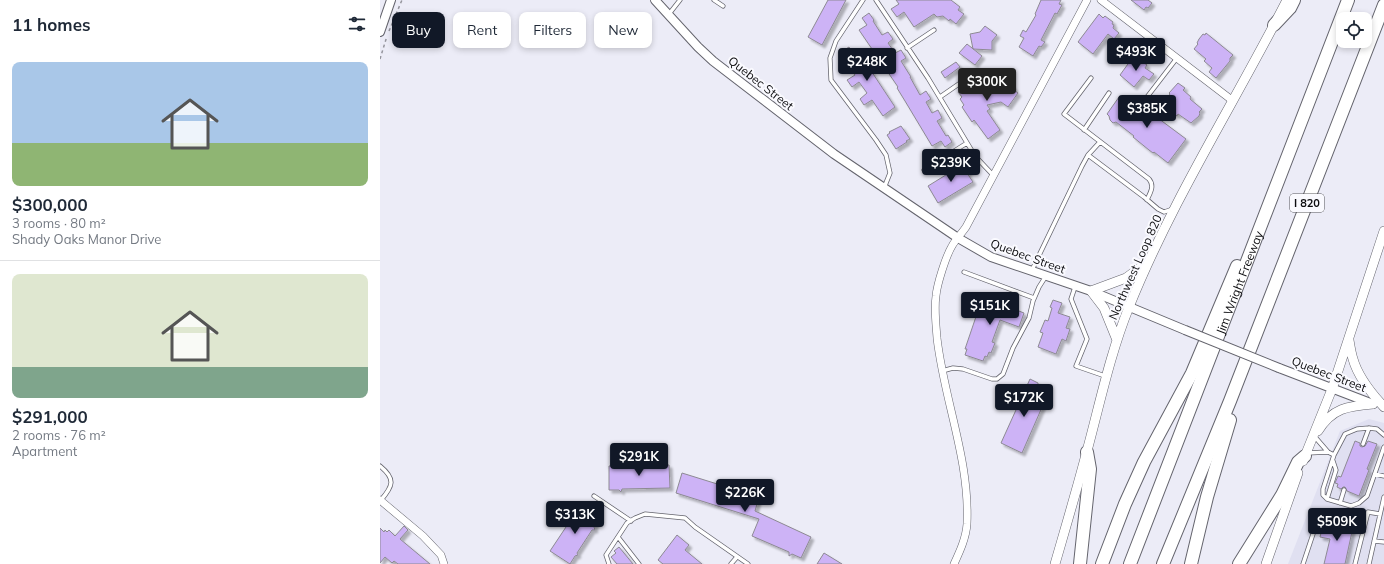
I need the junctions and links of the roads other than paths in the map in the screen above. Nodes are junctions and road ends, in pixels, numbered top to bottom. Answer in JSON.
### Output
{"nodes":[{"id":1,"x":391,"y":0,"type":"edge"},
{"id":2,"x":655,"y":0,"type":"edge"},
{"id":3,"x":680,"y":0,"type":"edge"},
{"id":4,"x":714,"y":0,"type":"edge"},
{"id":5,"x":863,"y":0,"type":"edge"},
{"id":6,"x":876,"y":0,"type":"edge"},
{"id":7,"x":1087,"y":0,"type":"edge"},
{"id":8,"x":1101,"y":0,"type":"edge"},
{"id":9,"x":1287,"y":0,"type":"edge"},
{"id":10,"x":1294,"y":0,"type":"edge"},
{"id":11,"x":1348,"y":0,"type":"edge"},
{"id":12,"x":1384,"y":5,"type":"edge"},
{"id":13,"x":723,"y":6,"type":"dead end"},
{"id":14,"x":669,"y":14,"type":"junction"},
{"id":15,"x":1274,"y":25,"type":"junction"},
{"id":16,"x":934,"y":30,"type":"dead end"},
{"id":17,"x":380,"y":32,"type":"edge"},
{"id":18,"x":907,"y":48,"type":"junction"},
{"id":19,"x":1177,"y":58,"type":"junction"},
{"id":20,"x":1091,"y":78,"type":"dead end"},
{"id":21,"x":966,"y":79,"type":"dead end"},
{"id":22,"x":1109,"y":93,"type":"dead end"},
{"id":23,"x":940,"y":97,"type":"junction"},
{"id":24,"x":1147,"y":97,"type":"dead end"},
{"id":25,"x":1233,"y":101,"type":"junction"},
{"id":26,"x":1084,"y":130,"type":"junction"},
{"id":27,"x":1100,"y":142,"type":"junction"},
{"id":28,"x":967,"y":143,"type":"junction"},
{"id":29,"x":1088,"y":155,"type":"junction"},
{"id":30,"x":924,"y":170,"type":"dead end"},
{"id":31,"x":994,"y":175,"type":"junction"},
{"id":32,"x":883,"y":189,"type":"junction"},
{"id":33,"x":1147,"y":200,"type":"junction"},
{"id":34,"x":1270,"y":204,"type":"junction"},
{"id":35,"x":1175,"y":208,"type":"junction"},
{"id":36,"x":1383,"y":236,"type":"edge"},
{"id":37,"x":958,"y":238,"type":"junction"},
{"id":38,"x":1148,"y":261,"type":"junction"},
{"id":39,"x":1032,"y":271,"type":"junction"},
{"id":40,"x":964,"y":272,"type":"dead end"},
{"id":41,"x":1046,"y":276,"type":"junction"},
{"id":42,"x":1075,"y":286,"type":"junction"},
{"id":43,"x":1091,"y":291,"type":"junction"},
{"id":44,"x":1034,"y":298,"type":"junction"},
{"id":45,"x":1129,"y":307,"type":"junction"},
{"id":46,"x":1349,"y":338,"type":"junction"},
{"id":47,"x":1116,"y":340,"type":"junction"},
{"id":48,"x":942,"y":371,"type":"junction"},
{"id":49,"x":1106,"y":376,"type":"junction"},
{"id":50,"x":1332,"y":389,"type":"junction"},
{"id":51,"x":1230,"y":401,"type":"junction"},
{"id":52,"x":1373,"y":404,"type":"junction"},
{"id":53,"x":1384,"y":407,"type":"edge"},
{"id":54,"x":1369,"y":428,"type":"junction"},
{"id":55,"x":1384,"y":435,"type":"edge"},
{"id":56,"x":1315,"y":437,"type":"junction"},
{"id":57,"x":1363,"y":444,"type":"dead end"},
{"id":58,"x":1384,"y":447,"type":"edge"},
{"id":59,"x":1087,"y":452,"type":"junction"},
{"id":60,"x":1328,"y":452,"type":"junction"},
{"id":61,"x":1306,"y":454,"type":"junction"},
{"id":62,"x":1334,"y":455,"type":"junction"},
{"id":63,"x":1333,"y":460,"type":"junction"},
{"id":64,"x":380,"y":466,"type":"edge"},
{"id":65,"x":1375,"y":474,"type":"junction"},
{"id":66,"x":1384,"y":476,"type":"edge"},
{"id":67,"x":1344,"y":490,"type":"dead end"},
{"id":68,"x":594,"y":496,"type":"dead end"},
{"id":69,"x":1384,"y":497,"type":"edge"},
{"id":70,"x":1327,"y":499,"type":"junction"},
{"id":71,"x":380,"y":500,"type":"edge"},
{"id":72,"x":1340,"y":503,"type":"junction"},
{"id":73,"x":1380,"y":514,"type":"junction"},
{"id":74,"x":1318,"y":519,"type":"dead end"},
{"id":75,"x":631,"y":520,"type":"junction"},
{"id":76,"x":618,"y":537,"type":"junction"},
{"id":77,"x":1374,"y":541,"type":"junction"},
{"id":78,"x":1384,"y":542,"type":"edge"},
{"id":79,"x":737,"y":557,"type":"junction"},
{"id":80,"x":444,"y":564,"type":"edge"},
{"id":81,"x":609,"y":564,"type":"edge"},
{"id":82,"x":639,"y":564,"type":"edge"},
{"id":83,"x":731,"y":564,"type":"edge"},
{"id":84,"x":748,"y":564,"type":"edge"},
{"id":85,"x":954,"y":564,"type":"edge"},
{"id":86,"x":1055,"y":564,"type":"edge"},
{"id":87,"x":1080,"y":564,"type":"edge"},
{"id":88,"x":1102,"y":564,"type":"edge"},
{"id":89,"x":1130,"y":564,"type":"edge"},
{"id":90,"x":1163,"y":564,"type":"edge"},
{"id":91,"x":1191,"y":564,"type":"edge"},
{"id":92,"x":1239,"y":564,"type":"edge"},
{"id":93,"x":1266,"y":564,"type":"edge"},
{"id":94,"x":1303,"y":564,"type":"edge"},
{"id":95,"x":1355,"y":564,"type":"edge"},
{"id":96,"x":1369,"y":564,"type":"edge"}],
"edges":[{"from":1,"to":17,"type":"street"},
{"from":2,"to":14,"type":"street","name":"Quebec Street"},
{"from":3,"to":14,"type":"lane"},
{"from":4,"to":13,"type":"lane"},
{"from":5,"to":32,"type":"lane"},
{"from":6,"to":18,"type":"lane"},
{"from":7,"to":31,"type":"street"},
{"from":8,"to":19,"type":"street"},
{"from":9,"to":15,"type":"main road","name":"Northwest Loop 820"},
{"from":10,"to":15,"type":"highway"},
{"from":11,"to":34,"type":"highway","name":"Jim Wright Freeway","number":"I 820"},
{"from":12,"to":51,"type":"highway","number":"I 820"},
{"from":14,"to":32,"type":"street","name":"Quebec Street"},
{"from":15,"to":25,"type":"main road","name":"Northwest Loop 820"},
{"from":16,"to":18,"type":"lane"},
{"from":18,"to":23,"type":"lane"},
{"from":19,"to":24,"type":"lane"},
{"from":19,"to":25,"type":"street"},
{"from":20,"to":26,"type":"lane"},
{"from":21,"to":23,"type":"lane"},
{"from":22,"to":26,"type":"lane"},
{"from":23,"to":28,"type":"lane"},
{"from":25,"to":35,"type":"main road","name":"Northwest Loop 820"},
{"from":26,"to":27,"type":"lane"},
{"from":27,"to":29,"type":"lane"},
{"from":27,"to":33,"type":"lane"},
{"from":28,"to":30,"type":"lane"},
{"from":28,"to":31,"type":"lane"},
{"from":29,"to":33,"type":"lane"},
{"from":29,"to":39,"type":"lane"},
{"from":31,"to":37,"type":"street"},
{"from":32,"to":37,"type":"street","name":"Quebec Street"},
{"from":33,"to":35,"type":"lane"},
{"from":34,"to":88,"type":"highway"},
{"from":34,"to":89,"type":"highway","name":"Jim Wright Freeway","number":"I 820"},
{"from":35,"to":38,"type":"main road","name":"Northwest Loop 820"},
{"from":36,"to":46,"type":"main road"},
{"from":37,"to":39,"type":"street","name":"Quebec Street"},
{"from":37,"to":48,"type":"street"},
{"from":38,"to":43,"type":"main road"},
{"from":38,"to":45,"type":"main road","name":"Northwest Loop 820"},
{"from":39,"to":41,"type":"street","name":"Quebec Street"},
{"from":40,"to":44,"type":"lane"},
{"from":41,"to":42,"type":"street","name":"Quebec Street"},
{"from":41,"to":44,"type":"lane"},
{"from":42,"to":43,"type":"street","name":"Quebec Street"},
{"from":42,"to":49,"type":"lane"},
{"from":43,"to":45,"type":"street","name":"Quebec Street"},
{"from":43,"to":47,"type":"main road"},
{"from":44,"to":48,"type":"lane"},
{"from":45,"to":47,"type":"main road","name":"Northwest Loop 820"},
{"from":45,"to":50,"type":"street","name":"Quebec Street","bridge":true},
{"from":46,"to":50,"type":"main road"},
{"from":46,"to":53,"type":"main road"},
{"from":47,"to":49,"type":"main road","name":"Northwest Loop 820"},
{"from":48,"to":85,"type":"street"},
{"from":49,"to":59,"type":"main road","name":"Northwest Loop 820"},
{"from":50,"to":52,"type":"street","name":"Quebec Street"},
{"from":50,"to":61,"type":"main road"},
{"from":51,"to":90,"type":"highway","number":"I 820"},
{"from":51,"to":91,"type":"highway"},
{"from":52,"to":53,"type":"street","name":"Quebec Street"},
{"from":52,"to":56,"type":"main road"},
{"from":54,"to":55,"type":"lane"},
{"from":54,"to":57,"type":"lane"},
{"from":54,"to":62,"type":"lane"},
{"from":56,"to":60,"type":"lane"},
{"from":56,"to":61,"type":"main road"},
{"from":58,"to":65,"type":"lane"},
{"from":59,"to":86,"type":"main road","name":"Northwest Loop 820"},
{"from":59,"to":87,"type":"highway"},
{"from":60,"to":61,"type":"lane"},
{"from":60,"to":62,"type":"lane"},
{"from":61,"to":92,"type":"highway"},
{"from":61,"to":93,"type":"main road"},
{"from":62,"to":63,"type":"lane"},
{"from":63,"to":70,"type":"lane"},
{"from":63,"to":70,"type":"lane"},
{"from":64,"to":71,"type":"lane"},
{"from":65,"to":66,"type":"lane"},
{"from":65,"to":72,"type":"lane"},
{"from":67,"to":72,"type":"lane"},
{"from":68,"to":75,"type":"lane"},
{"from":69,"to":73,"type":"lane"},
{"from":70,"to":72,"type":"lane"},
{"from":71,"to":80,"type":"street"},
{"from":73,"to":77,"type":"lane"},
{"from":73,"to":95,"type":"lane"},
{"from":74,"to":94,"type":"lane"},
{"from":75,"to":76,"type":"lane"},
{"from":75,"to":79,"type":"lane"},
{"from":76,"to":81,"type":"lane"},
{"from":76,"to":82,"type":"lane"},
{"from":77,"to":78,"type":"lane"},
{"from":77,"to":96,"type":"lane"},
{"from":79,"to":83,"type":"lane"},
{"from":79,"to":84,"type":"lane"}]}
